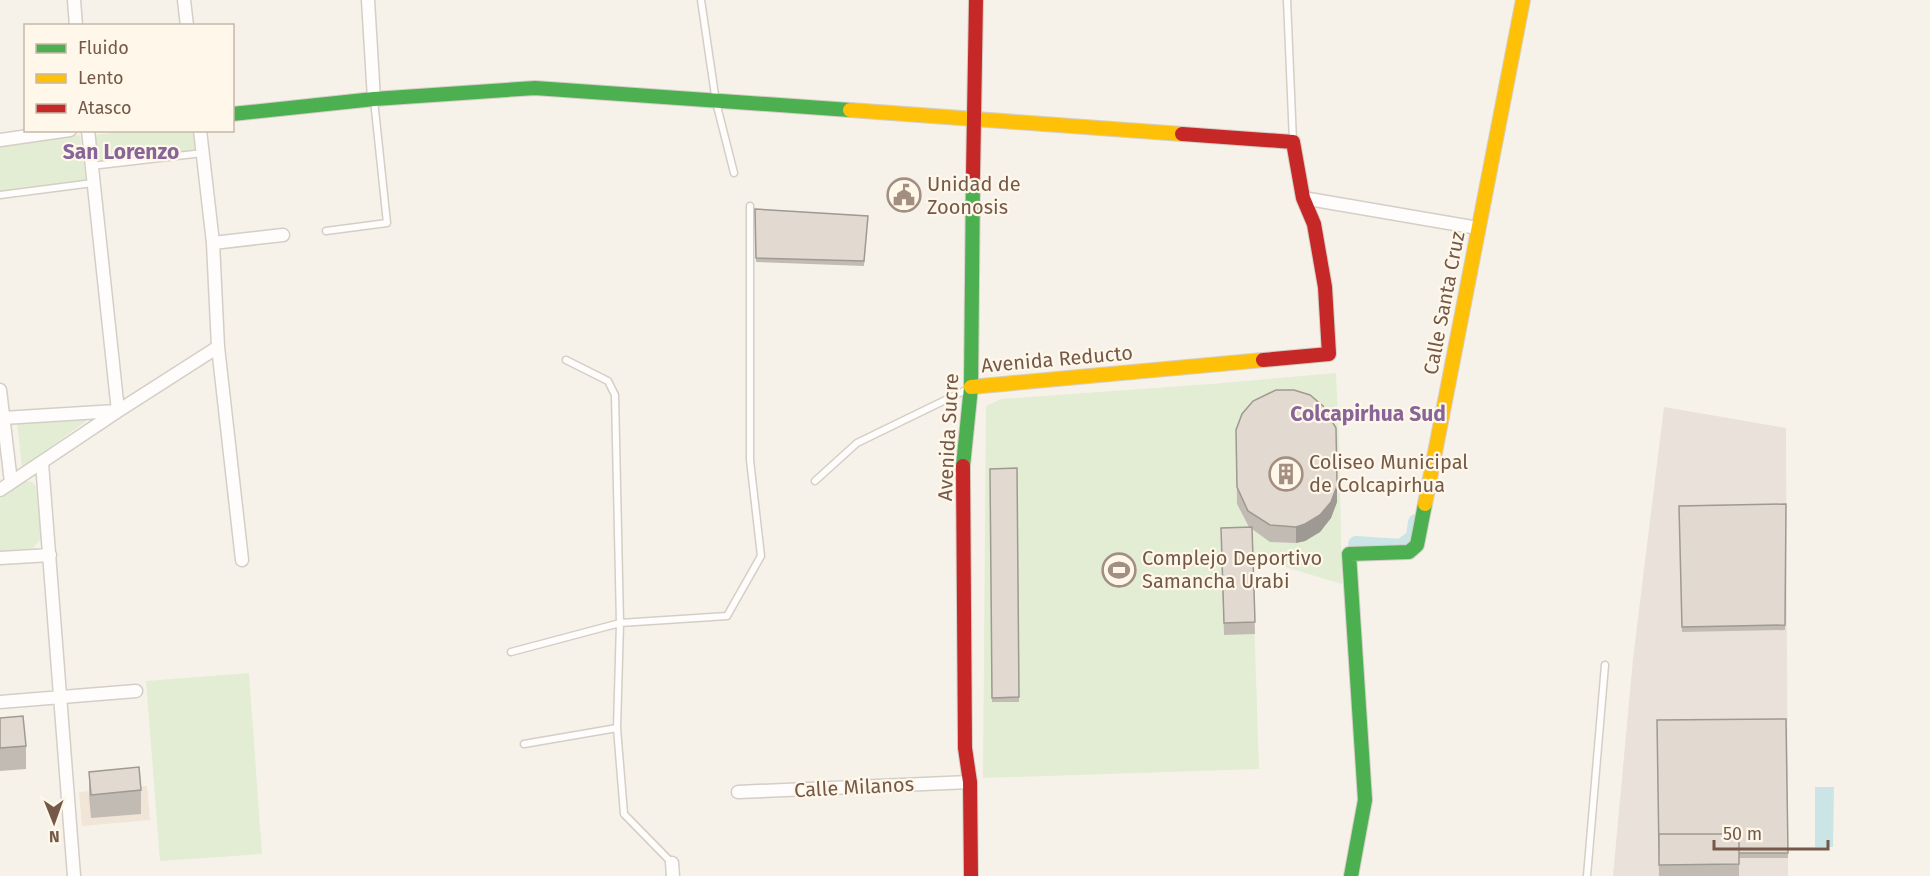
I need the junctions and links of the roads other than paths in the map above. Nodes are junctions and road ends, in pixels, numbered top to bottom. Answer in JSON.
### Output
{"nodes":[{"id":1,"x":74,"y":0,"type":"edge"},
{"id":2,"x":184,"y":0,"type":"edge"},
{"id":3,"x":368,"y":0,"type":"edge"},
{"id":4,"x":701,"y":0,"type":"edge"},
{"id":5,"x":976,"y":0,"type":"edge"},
{"id":6,"x":1287,"y":0,"type":"edge"},
{"id":7,"x":1523,"y":0,"type":"edge"},
{"id":8,"x":76,"y":24,"type":"edge"},
{"id":9,"x":187,"y":24,"type":"edge"},
{"id":10,"x":374,"y":99,"type":"junction"},
{"id":11,"x":716,"y":102,"type":"junction"},
{"id":12,"x":234,"y":114,"type":"edge"},
{"id":13,"x":973,"y":118,"type":"junction"},
{"id":14,"x":56,"y":132,"type":"edge"},
{"id":15,"x":88,"y":132,"type":"edge"},
{"id":16,"x":200,"y":132,"type":"edge"},
{"id":17,"x":0,"y":140,"type":"edge"},
{"id":18,"x":1293,"y":142,"type":"junction"},
{"id":19,"x":202,"y":153,"type":"junction"},
{"id":20,"x":91,"y":166,"type":"junction"},
{"id":21,"x":734,"y":173,"type":"dead end"},
{"id":22,"x":93,"y":183,"type":"junction"},
{"id":23,"x":0,"y":195,"type":"edge"},
{"id":24,"x":1303,"y":198,"type":"junction"},
{"id":25,"x":750,"y":206,"type":"dead end"},
{"id":26,"x":1478,"y":228,"type":"junction"},
{"id":27,"x":326,"y":231,"type":"dead end"},
{"id":28,"x":283,"y":235,"type":"dead end"},
{"id":29,"x":213,"y":243,"type":"junction"},
{"id":30,"x":218,"y":347,"type":"junction"},
{"id":31,"x":566,"y":360,"type":"dead end"},
{"id":32,"x":971,"y":387,"type":"junction"},
{"id":33,"x":0,"y":390,"type":"edge"},
{"id":34,"x":118,"y":411,"type":"junction"},
{"id":35,"x":3,"y":418,"type":"junction"},
{"id":36,"x":42,"y":463,"type":"junction"},
{"id":37,"x":814,"y":481,"type":"dead end"},
{"id":38,"x":11,"y":482,"type":"junction"},
{"id":39,"x":0,"y":490,"type":"edge"},
{"id":40,"x":50,"y":555,"type":"junction"},
{"id":41,"x":0,"y":558,"type":"edge"},
{"id":42,"x":242,"y":560,"type":"dead end"},
{"id":43,"x":620,"y":623,"type":"junction"},
{"id":44,"x":512,"y":652,"type":"dead end"},
{"id":45,"x":1605,"y":665,"type":"dead end"},
{"id":46,"x":136,"y":691,"type":"dead end"},
{"id":47,"x":59,"y":697,"type":"junction"},
{"id":48,"x":0,"y":702,"type":"edge"},
{"id":49,"x":617,"y":728,"type":"junction"},
{"id":50,"x":524,"y":744,"type":"dead end"},
{"id":51,"x":970,"y":782,"type":"junction"},
{"id":52,"x":738,"y":792,"type":"dead end"},
{"id":53,"x":672,"y":863,"type":"joint"},
{"id":54,"x":74,"y":876,"type":"edge"},
{"id":55,"x":673,"y":876,"type":"edge"},
{"id":56,"x":971,"y":876,"type":"edge"},
{"id":57,"x":1352,"y":876,"type":"edge"},
{"id":58,"x":1587,"y":876,"type":"edge"}],
"edges":[{"from":1,"to":8,"type":"street"},
{"from":2,"to":9,"type":"street"},
{"from":3,"to":10,"type":"street"},
{"from":4,"to":11,"type":"lane"},
{"from":5,"to":13,"type":"street","name":"Avenida Sucre"},
{"from":6,"to":18,"type":"lane"},
{"from":7,"to":26,"type":"street","name":"Calle Santa Cruz"},
{"from":10,"to":11,"type":"street"},
{"from":10,"to":12,"type":"street"},
{"from":10,"to":27,"type":"lane"},
{"from":11,"to":13,"type":"street"},
{"from":11,"to":21,"type":"lane"},
{"from":13,"to":18,"type":"street"},
{"from":13,"to":32,"type":"street","name":"Avenida Sucre"},
{"from":14,"to":17,"type":"street"},
{"from":15,"to":20,"type":"street"},
{"from":16,"to":19,"type":"street"},
{"from":18,"to":24,"type":"street"},
{"from":19,"to":20,"type":"lane"},
{"from":19,"to":29,"type":"street"},
{"from":20,"to":22,"type":"street"},
{"from":22,"to":23,"type":"lane"},
{"from":22,"to":34,"type":"street"},
{"from":24,"to":26,"type":"street"},
{"from":24,"to":32,"type":"street","name":"Avenida Reducto"},
{"from":25,"to":43,"type":"lane"},
{"from":26,"to":57,"type":"street","name":"Calle Santa Cruz"},
{"from":28,"to":29,"type":"street"},
{"from":29,"to":30,"type":"street"},
{"from":30,"to":34,"type":"street"},
{"from":30,"to":42,"type":"street"},
{"from":31,"to":43,"type":"lane"},
{"from":32,"to":37,"type":"lane","name":"Avenida Reducto"},
{"from":32,"to":51,"type":"street","name":"Avenida Sucre"},
{"from":33,"to":35,"type":"street"},
{"from":34,"to":35,"type":"street"},
{"from":34,"to":36,"type":"street"},
{"from":35,"to":38,"type":"street"},
{"from":36,"to":38,"type":"street"},
{"from":36,"to":40,"type":"street"},
{"from":38,"to":39,"type":"street"},
{"from":40,"to":41,"type":"street"},
{"from":40,"to":47,"type":"street"},
{"from":43,"to":44,"type":"lane"},
{"from":43,"to":49,"type":"lane"},
{"from":45,"to":58,"type":"lane"},
{"from":46,"to":47,"type":"street"},
{"from":47,"to":48,"type":"street"},
{"from":47,"to":54,"type":"street"},
{"from":49,"to":50,"type":"lane"},
{"from":49,"to":53,"type":"lane"},
{"from":51,"to":52,"type":"street","name":"Calle Milanos"},
{"from":51,"to":56,"type":"street","name":"Avenida Sucre"},
{"from":53,"to":55,"type":"street"}]}
